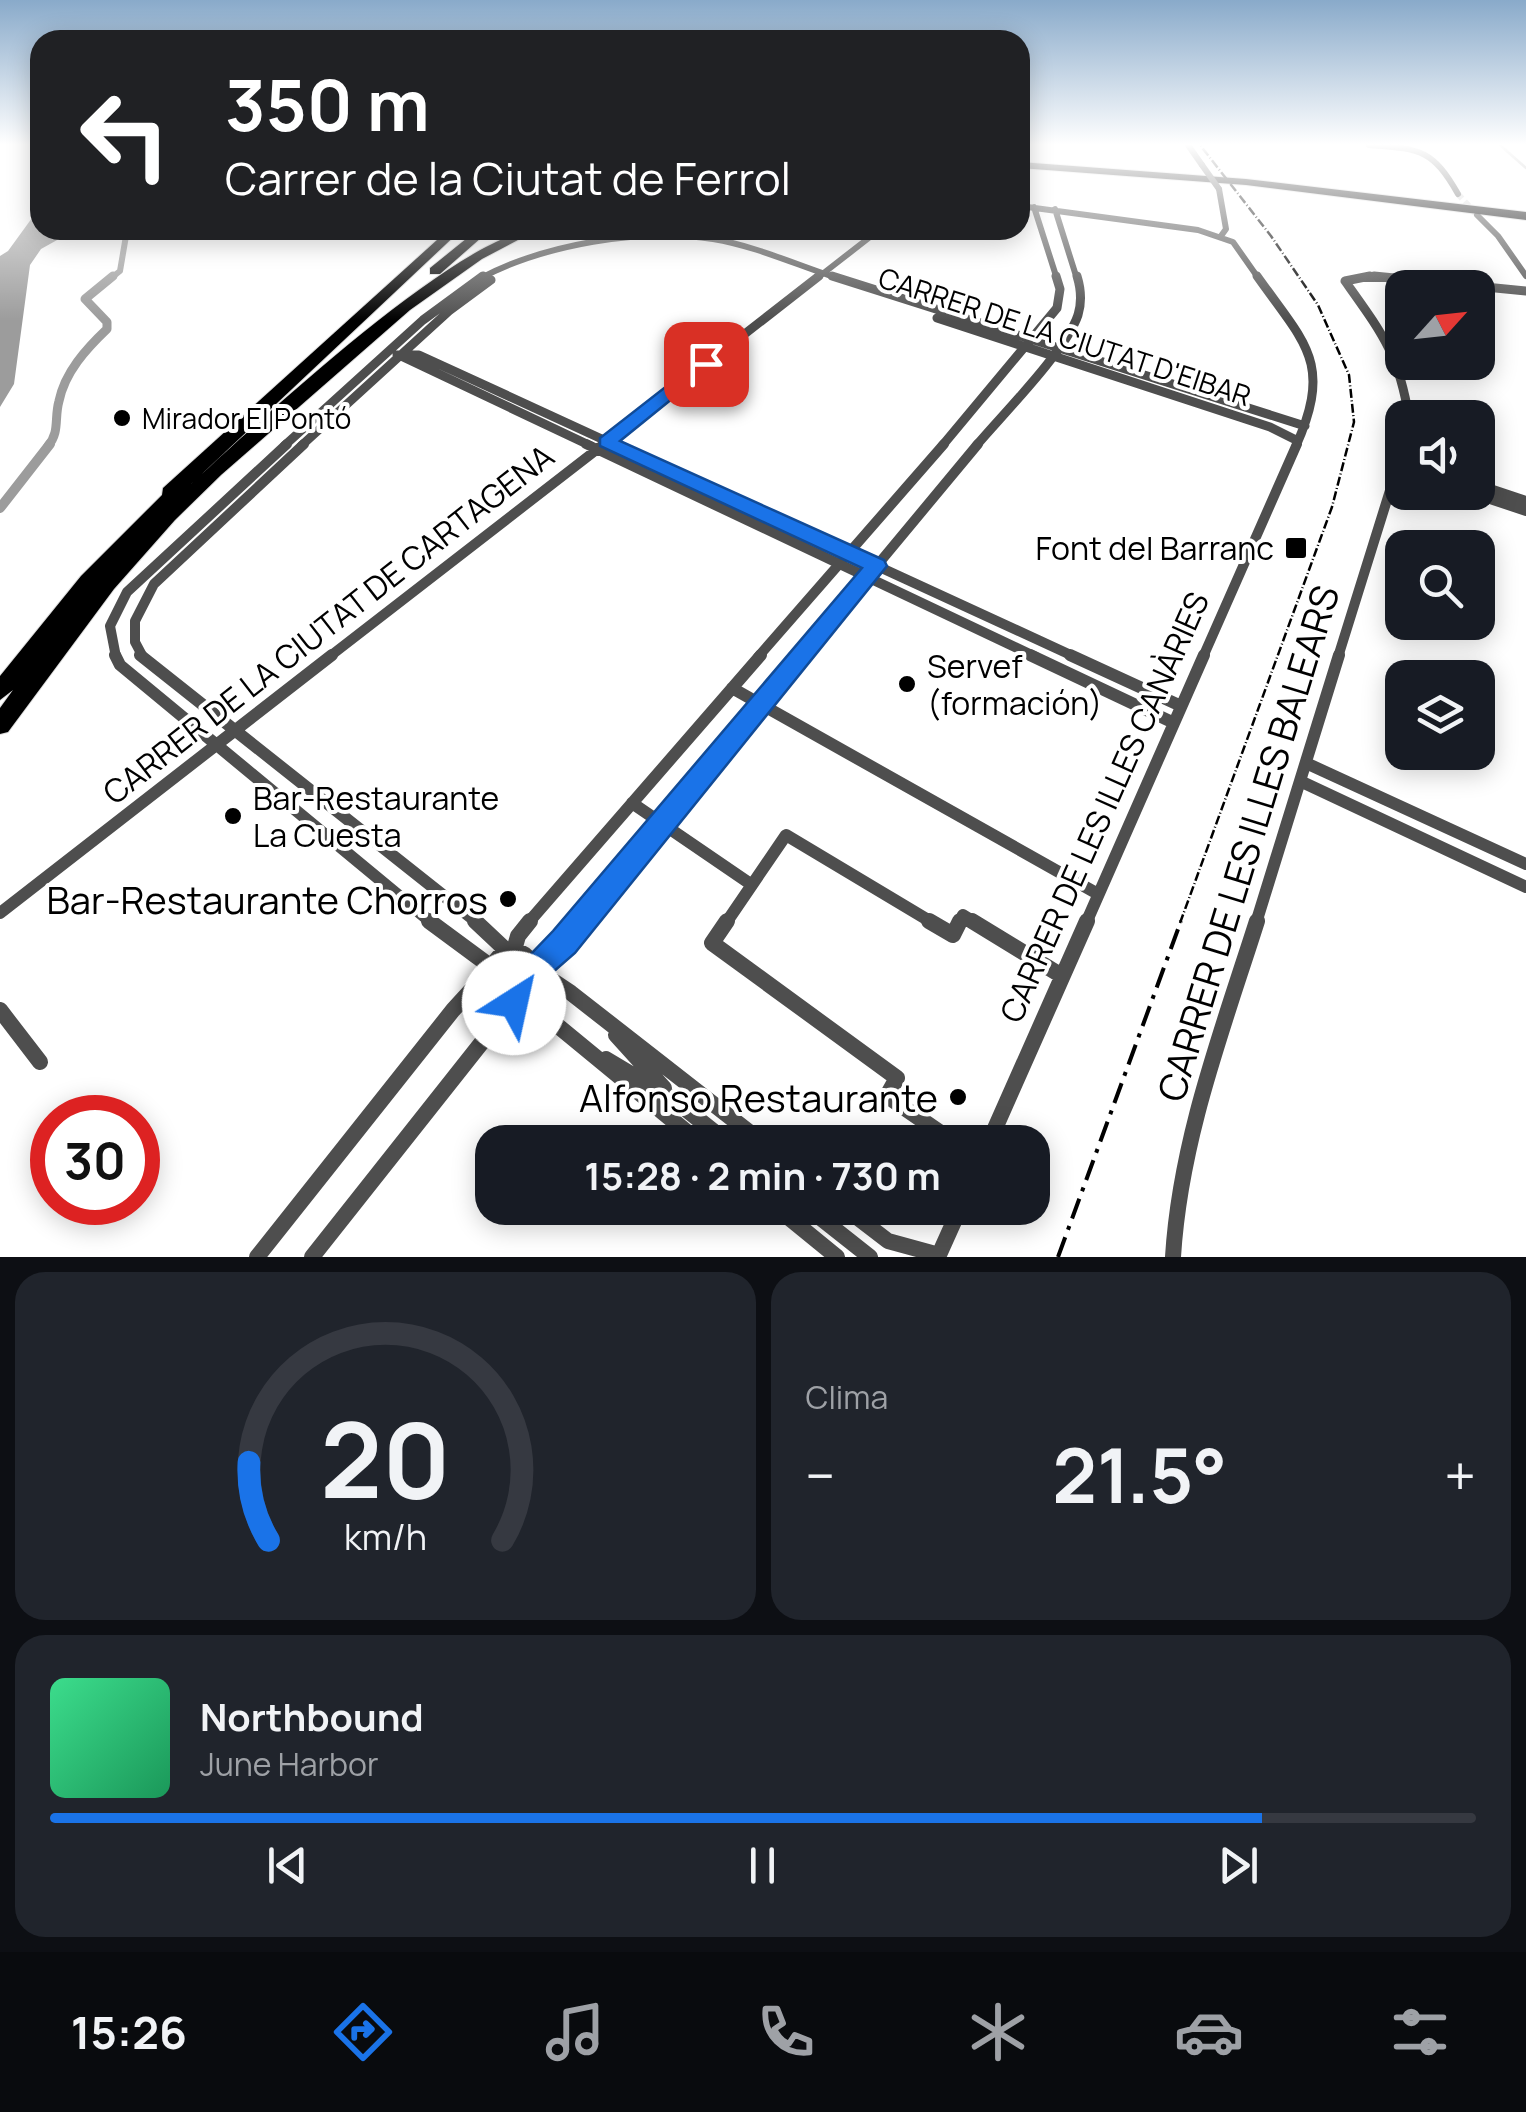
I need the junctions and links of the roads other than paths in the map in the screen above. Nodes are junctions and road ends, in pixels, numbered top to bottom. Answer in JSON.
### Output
{"nodes":[{"id":1,"x":1222,"y":204,"type":"edge"},
{"id":2,"x":1423,"y":204,"type":"edge"},
{"id":3,"x":1441,"y":204,"type":"edge"},
{"id":4,"x":1030,"y":207,"type":"edge"},
{"id":5,"x":1034,"y":207,"type":"junction"},
{"id":6,"x":1526,"y":208,"type":"edge"},
{"id":7,"x":1055,"y":209,"type":"junction"},
{"id":8,"x":1475,"y":209,"type":"junction"},
{"id":9,"x":1526,"y":216,"type":"edge"},
{"id":10,"x":1222,"y":236,"type":"junction"},
{"id":11,"x":444,"y":240,"type":"edge"},
{"id":12,"x":472,"y":240,"type":"edge"},
{"id":13,"x":511,"y":240,"type":"edge"},
{"id":14,"x":624,"y":240,"type":"edge"},
{"id":15,"x":717,"y":240,"type":"edge"},
{"id":16,"x":865,"y":240,"type":"edge"},
{"id":17,"x":820,"y":276,"type":"junction"},
{"id":18,"x":1526,"y":276,"type":"edge"},
{"id":19,"x":1526,"y":290,"type":"edge"},
{"id":20,"x":1030,"y":344,"type":"junction"},
{"id":21,"x":1054,"y":352,"type":"junction"},
{"id":22,"x":394,"y":354,"type":"junction"},
{"id":23,"x":1406,"y":400,"type":"edge"},
{"id":24,"x":1304,"y":426,"type":"junction"},
{"id":25,"x":1298,"y":441,"type":"junction"},
{"id":26,"x":606,"y":442,"type":"junction"},
{"id":27,"x":595,"y":450,"type":"junction"},
{"id":28,"x":1495,"y":491,"type":"edge"},
{"id":29,"x":1495,"y":501,"type":"edge"},
{"id":30,"x":1526,"y":501,"type":"edge"},
{"id":31,"x":156,"y":508,"type":"junction"},
{"id":32,"x":1386,"y":510,"type":"edge"},
{"id":33,"x":1526,"y":511,"type":"edge"},
{"id":34,"x":848,"y":553,"type":"junction"},
{"id":35,"x":838,"y":565,"type":"junction"},
{"id":36,"x":876,"y":566,"type":"junction"},
{"id":37,"x":866,"y":578,"type":"junction"},
{"id":38,"x":732,"y":688,"type":"junction"},
{"id":39,"x":0,"y":691,"type":"edge"},
{"id":40,"x":761,"y":704,"type":"junction"},
{"id":41,"x":1181,"y":706,"type":"junction"},
{"id":42,"x":1174,"y":723,"type":"junction"},
{"id":43,"x":0,"y":725,"type":"edge"},
{"id":44,"x":236,"y":730,"type":"junction"},
{"id":45,"x":216,"y":745,"type":"junction"},
{"id":46,"x":1306,"y":763,"type":"junction"},
{"id":47,"x":1300,"y":782,"type":"junction"},
{"id":48,"x":632,"y":804,"type":"junction"},
{"id":49,"x":662,"y":824,"type":"junction"},
{"id":50,"x":1526,"y":864,"type":"edge"},
{"id":51,"x":752,"y":885,"type":"junction"},
{"id":52,"x":1526,"y":887,"type":"edge"},
{"id":53,"x":1098,"y":894,"type":"junction"},
{"id":54,"x":0,"y":913,"type":"edge"},
{"id":55,"x":511,"y":951,"type":"junction"},
{"id":56,"x":493,"y":972,"type":"junction"},
{"id":57,"x":1062,"y":976,"type":"junction"},
{"id":58,"x":526,"y":980,"type":"junction"},
{"id":59,"x":0,"y":1010,"type":"edge"},
{"id":60,"x":593,"y":1010,"type":"junction"},
{"id":61,"x":572,"y":1038,"type":"junction"},
{"id":62,"x":40,"y":1062,"type":"dead end"},
{"id":63,"x":673,"y":1099,"type":"junction"},
{"id":64,"x":677,"y":1125,"type":"edge"},
{"id":65,"x":706,"y":1125,"type":"edge"},
{"id":66,"x":740,"y":1125,"type":"edge"},
{"id":67,"x":928,"y":1125,"type":"edge"},
{"id":68,"x":996,"y":1125,"type":"edge"},
{"id":69,"x":798,"y":1225,"type":"edge"},
{"id":70,"x":830,"y":1225,"type":"edge"},
{"id":71,"x":867,"y":1225,"type":"edge"},
{"id":72,"x":953,"y":1225,"type":"edge"},
{"id":73,"x":939,"y":1256,"type":"edge"},
{"id":74,"x":257,"y":1257,"type":"edge"},
{"id":75,"x":312,"y":1257,"type":"edge"},
{"id":76,"x":837,"y":1257,"type":"edge"},
{"id":77,"x":870,"y":1257,"type":"edge"},
{"id":78,"x":1174,"y":1257,"type":"edge"}],
"edges":[{"from":1,"to":10,"type":"street","bridge":true},
{"from":2,"to":8,"type":"highway"},
{"from":3,"to":8,"type":"highway"},
{"from":4,"to":5,"type":"street"},
{"from":5,"to":7,"type":"street"},
{"from":5,"to":20,"type":"street"},
{"from":6,"to":8,"type":"highway"},
{"from":7,"to":10,"type":"street"},
{"from":7,"to":21,"type":"street"},
{"from":8,"to":9,"type":"highway"},
{"from":8,"to":18,"type":"street"},
{"from":10,"to":24,"type":"street","name":"CARRER DE LES ILLES CANÀRIES"},
{"from":11,"to":31,"type":"highway"},
{"from":12,"to":31,"type":"highway"},
{"from":13,"to":43,"type":"highway"},
{"from":14,"to":22,"type":"street","name":"CARRER DE LA CIUTAT D'EIBAR"},
{"from":15,"to":17,"type":"street","name":"CARRER DE LA CIUTAT D'EIBAR"},
{"from":16,"to":17,"type":"street","name":"CARRER DE LA CIUTAT DE CARTAGENA"},
{"from":17,"to":20,"type":"street","name":"CARRER DE LA CIUTAT D'EIBAR"},
{"from":17,"to":26,"type":"street","name":"CARRER DE LA CIUTAT DE CARTAGENA"},
{"from":19,"to":23,"type":"street"},
{"from":20,"to":21,"type":"street","name":"CARRER DE LA CIUTAT D'EIBAR"},
{"from":20,"to":34,"type":"street"},
{"from":21,"to":24,"type":"street","name":"CARRER DE LA CIUTAT D'EIBAR"},
{"from":21,"to":25,"type":"street","name":"CARRER DE LA CIUTAT D'EIBAR"},
{"from":21,"to":36,"type":"street"},
{"from":22,"to":26,"type":"street"},
{"from":22,"to":27,"type":"street"},
{"from":22,"to":44,"type":"street"},
{"from":22,"to":45,"type":"street"},
{"from":24,"to":25,"type":"street","name":"CARRER DE LES ILLES CANÀRIES"},
{"from":25,"to":41,"type":"street","name":"CARRER DE LES ILLES CANÀRIES"},
{"from":26,"to":27,"type":"street","name":"CARRER DE LA CIUTAT DE CARTAGENA"},
{"from":26,"to":34,"type":"street"},
{"from":27,"to":35,"type":"street"},
{"from":27,"to":44,"type":"street","name":"CARRER DE LA CIUTAT DE CARTAGENA"},
{"from":28,"to":30,"type":"street"},
{"from":29,"to":33,"type":"street"},
{"from":31,"to":39,"type":"highway"},
{"from":32,"to":46,"type":"street","name":"CARRER DE LES ILLES BALEARS"},
{"from":34,"to":35,"type":"street"},
{"from":34,"to":36,"type":"street"},
{"from":35,"to":37,"type":"street"},
{"from":35,"to":38,"type":"street"},
{"from":36,"to":37,"type":"street"},
{"from":36,"to":41,"type":"street"},
{"from":37,"to":40,"type":"street"},
{"from":37,"to":42,"type":"street"},
{"from":38,"to":40,"type":"street"},
{"from":38,"to":48,"type":"street"},
{"from":40,"to":49,"type":"street"},
{"from":40,"to":53,"type":"street"},
{"from":41,"to":42,"type":"street","name":"CARRER DE LES ILLES CANÀRIES"},
{"from":42,"to":53,"type":"street","name":"CARRER DE LES ILLES CANÀRIES"},
{"from":44,"to":45,"type":"street","name":"CARRER DE LA CIUTAT DE CARTAGENA"},
{"from":44,"to":55,"type":"street"},
{"from":45,"to":54,"type":"street","name":"CARRER DE LA CIUTAT DE CARTAGENA"},
{"from":45,"to":56,"type":"street"},
{"from":46,"to":47,"type":"street","name":"CARRER DE LES ILLES BALEARS"},
{"from":46,"to":50,"type":"street"},
{"from":47,"to":52,"type":"street"},
{"from":47,"to":78,"type":"street","name":"CARRER DE LES ILLES BALEARS"},
{"from":48,"to":49,"type":"street"},
{"from":48,"to":55,"type":"street"},
{"from":49,"to":51,"type":"street"},
{"from":49,"to":58,"type":"street"},
{"from":51,"to":57,"type":"street"},
{"from":51,"to":67,"type":"street"},
{"from":53,"to":57,"type":"street","name":"CARRER DE LES ILLES CANÀRIES"},
{"from":55,"to":56,"type":"street"},
{"from":55,"to":58,"type":"street"},
{"from":56,"to":58,"type":"street"},
{"from":56,"to":74,"type":"street"},
{"from":57,"to":68,"type":"street","name":"CARRER DE LES ILLES CANÀRIES"},
{"from":58,"to":60,"type":"street"},
{"from":58,"to":61,"type":"street"},
{"from":58,"to":75,"type":"street"},
{"from":59,"to":62,"type":"street"},
{"from":60,"to":63,"type":"street"},
{"from":60,"to":66,"type":"street"},
{"from":61,"to":63,"type":"street"},
{"from":61,"to":64,"type":"street"},
{"from":63,"to":65,"type":"street"},
{"from":69,"to":76,"type":"street"},
{"from":70,"to":77,"type":"street"},
{"from":71,"to":73,"type":"street"},
{"from":72,"to":73,"type":"street"}]}
